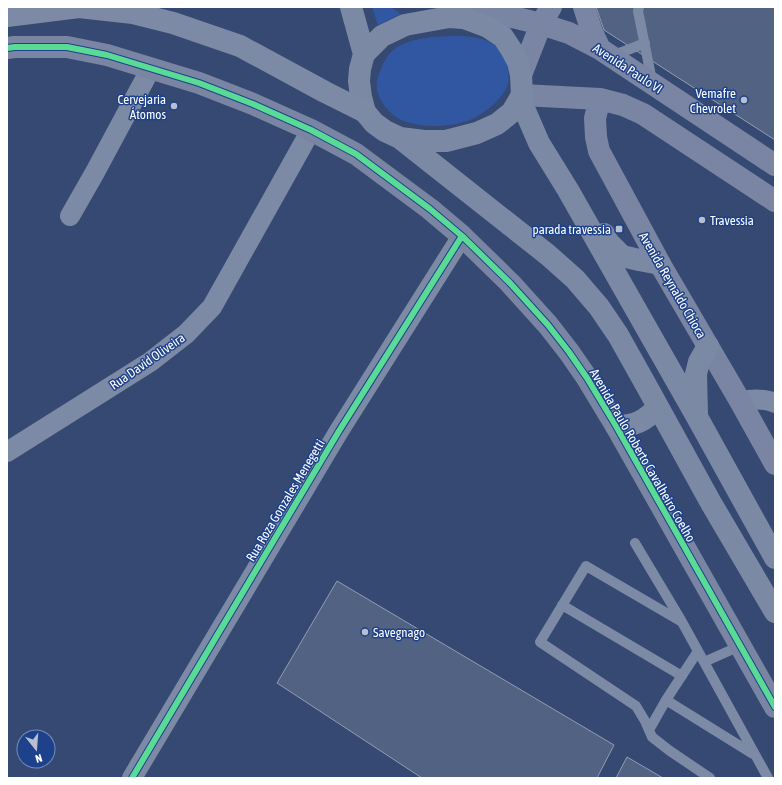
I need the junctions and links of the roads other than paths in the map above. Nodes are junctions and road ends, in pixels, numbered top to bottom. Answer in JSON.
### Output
{"nodes":[{"id":1,"x":352,"y":7,"type":"edge"},
{"id":2,"x":429,"y":7,"type":"edge"},
{"id":3,"x":584,"y":7,"type":"edge"},
{"id":4,"x":639,"y":7,"type":"edge"},
{"id":5,"x":546,"y":15,"type":"edge"},
{"id":6,"x":7,"y":16,"type":"edge"},
{"id":7,"x":456,"y":18,"type":"junction"},
{"id":8,"x":645,"y":43,"type":"junction"},
{"id":9,"x":7,"y":48,"type":"edge"},
{"id":10,"x":605,"y":52,"type":"junction"},
{"id":11,"x":364,"y":54,"type":"junction"},
{"id":12,"x":151,"y":68,"type":"junction"},
{"id":13,"x":653,"y":84,"type":"junction"},
{"id":14,"x":521,"y":90,"type":"junction"},
{"id":15,"x":600,"y":99,"type":"junction"},
{"id":16,"x":365,"y":112,"type":"junction"},
{"id":17,"x":310,"y":130,"type":"junction"},
{"id":18,"x":400,"y":138,"type":"junction"},
{"id":19,"x":734,"y":139,"type":"junction"},
{"id":20,"x":718,"y":164,"type":"junction"},
{"id":21,"x":775,"y":165,"type":"edge"},
{"id":22,"x":568,"y":190,"type":"junction"},
{"id":23,"x":775,"y":201,"type":"edge"},
{"id":24,"x":70,"y":216,"type":"dead end"},
{"id":25,"x":462,"y":236,"type":"junction"},
{"id":26,"x":660,"y":264,"type":"junction"},
{"id":27,"x":708,"y":346,"type":"junction"},
{"id":28,"x":740,"y":401,"type":"junction"},
{"id":29,"x":775,"y":403,"type":"edge"},
{"id":30,"x":658,"y":407,"type":"junction"},
{"id":31,"x":697,"y":417,"type":"junction"},
{"id":32,"x":616,"y":426,"type":"junction"},
{"id":33,"x":7,"y":452,"type":"edge"},
{"id":34,"x":775,"y":464,"type":"edge"},
{"id":35,"x":635,"y":543,"type":"dead end"},
{"id":36,"x":775,"y":558,"type":"edge"},
{"id":37,"x":562,"y":605,"type":"junction"},
{"id":38,"x":775,"y":612,"type":"edge"},
{"id":39,"x":682,"y":622,"type":"junction"},
{"id":40,"x":740,"y":646,"type":"junction"},
{"id":41,"x":698,"y":651,"type":"junction"},
{"id":42,"x":704,"y":662,"type":"junction"},
{"id":43,"x":682,"y":676,"type":"junction"},
{"id":44,"x":666,"y":700,"type":"junction"},
{"id":45,"x":775,"y":707,"type":"edge"},
{"id":46,"x":649,"y":730,"type":"junction"},
{"id":47,"x":755,"y":755,"type":"junction"},
{"id":48,"x":132,"y":778,"type":"edge"},
{"id":49,"x":710,"y":778,"type":"edge"},
{"id":50,"x":768,"y":778,"type":"edge"}],
"edges":[{"from":1,"to":11,"type":"main road"},
{"from":2,"to":7,"type":"main road"},
{"from":3,"to":10,"type":"street"},
{"from":4,"to":8,"type":"lane"},
{"from":5,"to":7,"type":"street","name":"Avenida Paulo VI"},
{"from":5,"to":10,"type":"street","name":"Avenida Paulo VI"},
{"from":5,"to":14,"type":"street"},
{"from":6,"to":16,"type":"highway"},
{"from":7,"to":11,"type":"main road"},
{"from":7,"to":14,"type":"main road"},
{"from":8,"to":10,"type":"lane"},
{"from":8,"to":13,"type":"lane"},
{"from":9,"to":12,"type":"street","name":"Avenida Paulo Roberto Cavalheiro Coelho"},
{"from":10,"to":13,"type":"street","name":"Avenida Paulo VI"},
{"from":11,"to":16,"type":"main road"},
{"from":12,"to":17,"type":"street","name":"Avenida Paulo Roberto Cavalheiro Coelho"},
{"from":12,"to":24,"type":"street"},
{"from":13,"to":19,"type":"street","name":"Avenida Paulo VI"},
{"from":14,"to":15,"type":"street"},
{"from":14,"to":18,"type":"main road"},
{"from":14,"to":22,"type":"main road"},
{"from":15,"to":20,"type":"street"},
{"from":15,"to":26,"type":"street","name":"Avenida Reynaldo Chioca"},
{"from":16,"to":18,"type":"main road"},
{"from":17,"to":25,"type":"street","name":"Avenida Paulo Roberto Cavalheiro Coelho"},
{"from":17,"to":33,"type":"street","name":"Rua David Oliveira"},
{"from":18,"to":30,"type":"main road"},
{"from":19,"to":20,"type":"street"},
{"from":19,"to":21,"type":"street","name":"Avenida Paulo VI"},
{"from":20,"to":23,"type":"street"},
{"from":22,"to":26,"type":"main road"},
{"from":22,"to":31,"type":"main road"},
{"from":25,"to":32,"type":"street","name":"Avenida Paulo Roberto Cavalheiro Coelho"},
{"from":25,"to":48,"type":"street","name":"Rua Roza Gonzales Menegetti"},
{"from":26,"to":27,"type":"street","name":"Avenida Reynaldo Chioca"},
{"from":27,"to":28,"type":"street","name":"Avenida Reynaldo Chioca"},
{"from":27,"to":31,"type":"main road"},
{"from":28,"to":29,"type":"street"},
{"from":28,"to":34,"type":"street","name":"Avenida Reynaldo Chioca"},
{"from":30,"to":32,"type":"main road"},
{"from":30,"to":38,"type":"main road"},
{"from":31,"to":36,"type":"main road"},
{"from":32,"to":40,"type":"street","name":"Avenida Paulo Roberto Cavalheiro Coelho"},
{"from":35,"to":39,"type":"lane"},
{"from":37,"to":39,"type":"lane"},
{"from":37,"to":43,"type":"lane"},
{"from":37,"to":46,"type":"lane"},
{"from":39,"to":41,"type":"lane"},
{"from":40,"to":42,"type":"lane"},
{"from":40,"to":45,"type":"street","name":"Avenida Paulo Roberto Cavalheiro Coelho"},
{"from":41,"to":42,"type":"lane"},
{"from":41,"to":43,"type":"lane"},
{"from":42,"to":47,"type":"lane"},
{"from":43,"to":44,"type":"lane"},
{"from":44,"to":46,"type":"lane"},
{"from":44,"to":47,"type":"lane"},
{"from":46,"to":49,"type":"lane"},
{"from":47,"to":50,"type":"lane"}]}
